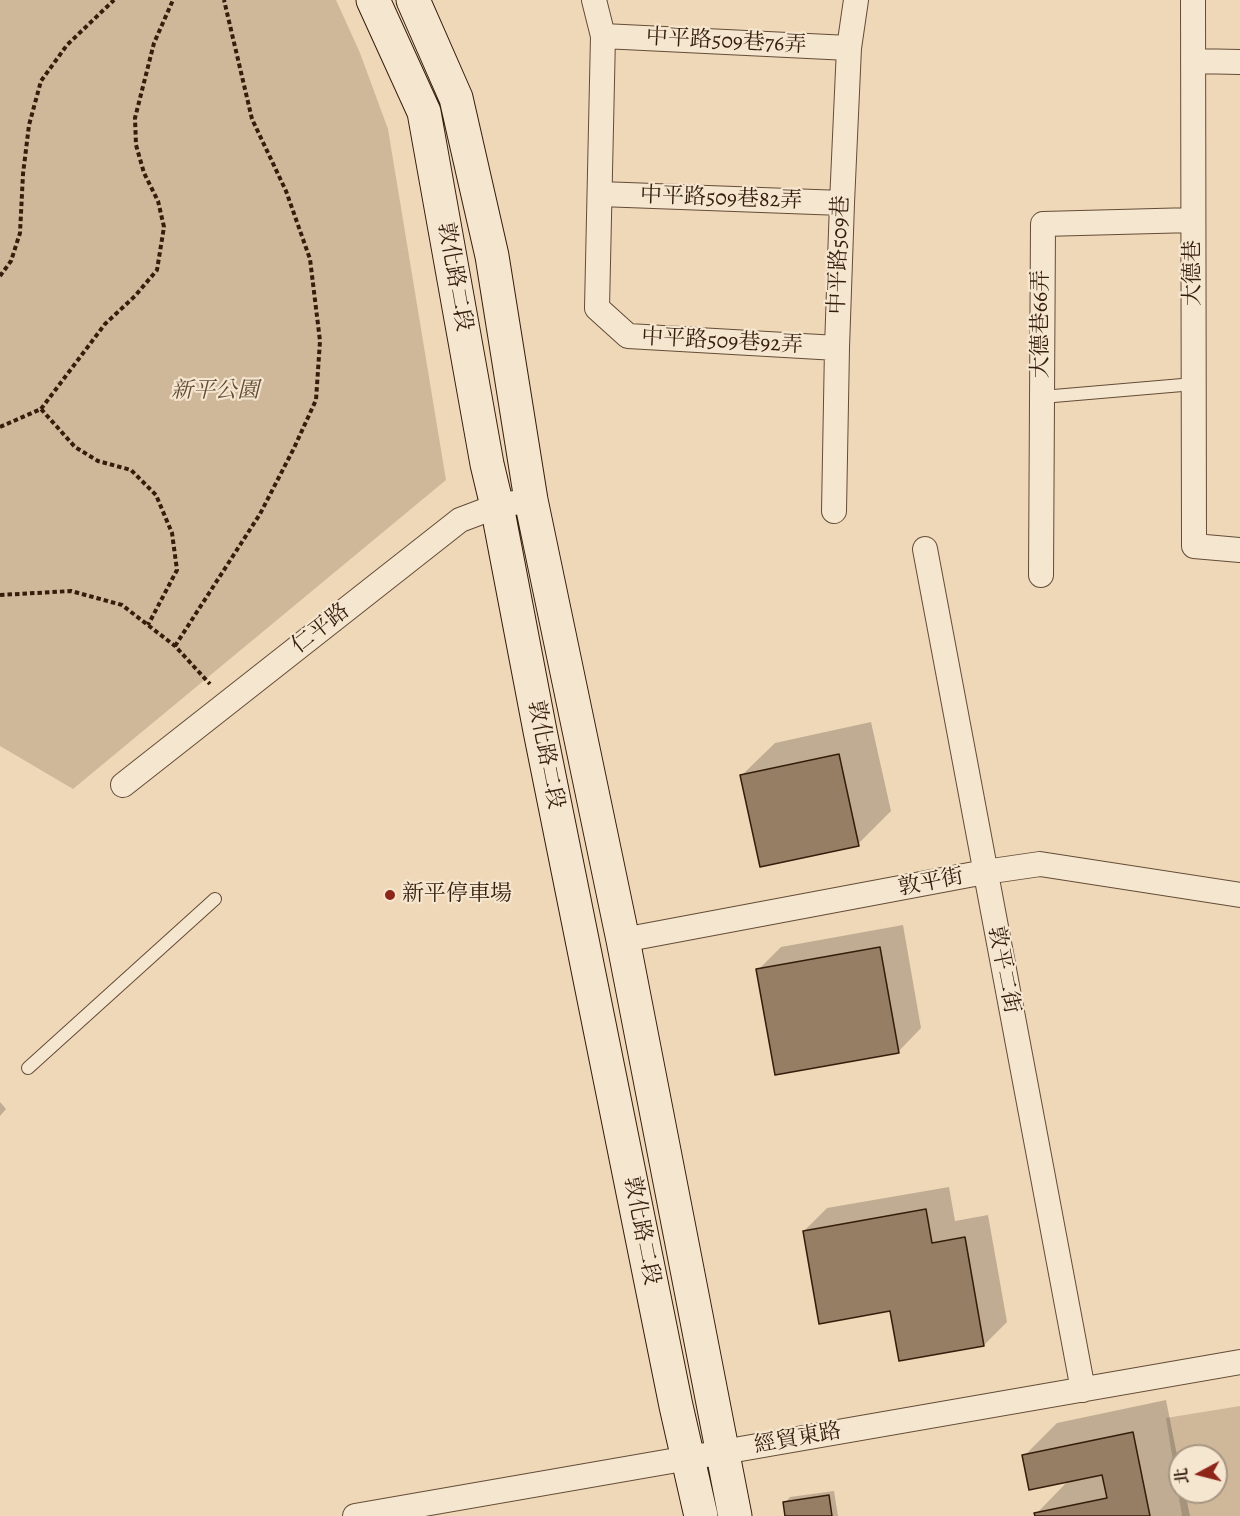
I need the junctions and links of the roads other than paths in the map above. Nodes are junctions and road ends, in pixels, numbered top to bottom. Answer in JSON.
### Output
{"nodes":[{"id":1,"x":373,"y":0,"type":"edge"},
{"id":2,"x":413,"y":0,"type":"edge"},
{"id":3,"x":594,"y":0,"type":"edge"},
{"id":4,"x":856,"y":0,"type":"edge"},
{"id":5,"x":1193,"y":0,"type":"edge"},
{"id":6,"x":603,"y":36,"type":"junction"},
{"id":7,"x":849,"y":48,"type":"junction"},
{"id":8,"x":1193,"y":61,"type":"junction"},
{"id":9,"x":1240,"y":62,"type":"edge"},
{"id":10,"x":600,"y":194,"type":"junction"},
{"id":11,"x":842,"y":203,"type":"junction"},
{"id":12,"x":1193,"y":220,"type":"junction"},
{"id":13,"x":837,"y":348,"type":"junction"},
{"id":14,"x":1194,"y":384,"type":"junction"},
{"id":15,"x":1042,"y":398,"type":"junction"},
{"id":16,"x":531,"y":500,"type":"junction"},
{"id":17,"x":497,"y":506,"type":"junction"},
{"id":18,"x":834,"y":511,"type":"dead end"},
{"id":19,"x":925,"y":549,"type":"dead end"},
{"id":20,"x":1240,"y":550,"type":"edge"},
{"id":21,"x":1041,"y":575,"type":"dead end"},
{"id":22,"x":123,"y":784,"type":"dead end"},
{"id":23,"x":985,"y":872,"type":"junction"},
{"id":24,"x":1240,"y":895,"type":"edge"},
{"id":25,"x":215,"y":899,"type":"dead end"},
{"id":26,"x":623,"y":940,"type":"junction"},
{"id":27,"x":28,"y":1068,"type":"dead end"},
{"id":28,"x":1240,"y":1362,"type":"edge"},
{"id":29,"x":1083,"y":1390,"type":"junction"},
{"id":30,"x":723,"y":1452,"type":"junction"},
{"id":31,"x":687,"y":1459,"type":"junction"},
{"id":32,"x":355,"y":1516,"type":"edge"},
{"id":33,"x":701,"y":1516,"type":"edge"},
{"id":34,"x":735,"y":1516,"type":"edge"}],
"edges":[{"from":1,"to":17,"type":"street","name":"敦化路二段"},
{"from":2,"to":16,"type":"street","name":"敦化路二段"},
{"from":3,"to":6,"type":"street"},
{"from":4,"to":7,"type":"street","name":"中平路509巷"},
{"from":5,"to":8,"type":"street","name":"大德巷"},
{"from":6,"to":7,"type":"street","name":"中平路509巷76弄"},
{"from":6,"to":10,"type":"street"},
{"from":7,"to":11,"type":"street","name":"中平路509巷"},
{"from":8,"to":9,"type":"street"},
{"from":8,"to":12,"type":"street","name":"大德巷"},
{"from":10,"to":11,"type":"street","name":"中平路509巷82弄"},
{"from":10,"to":13,"type":"street","name":"中平路509巷92弄"},
{"from":11,"to":13,"type":"street","name":"中平路509巷"},
{"from":12,"to":14,"type":"street","name":"大德巷"},
{"from":12,"to":15,"type":"street","name":"大德巷66弄"},
{"from":13,"to":18,"type":"street","name":"中平路509巷"},
{"from":14,"to":15,"type":"lane"},
{"from":14,"to":20,"type":"street","name":"大德巷"},
{"from":15,"to":21,"type":"street","name":"大德巷66弄"},
{"from":16,"to":17,"type":"street","name":"仁平路"},
{"from":16,"to":26,"type":"street","name":"敦化路二段"},
{"from":17,"to":22,"type":"street","name":"仁平路"},
{"from":17,"to":31,"type":"street","name":"敦化路二段"},
{"from":19,"to":23,"type":"street","name":"敦平二街"},
{"from":23,"to":24,"type":"street","name":"敦平街"},
{"from":23,"to":26,"type":"street","name":"敦平街"},
{"from":23,"to":29,"type":"street","name":"敦平二街"},
{"from":25,"to":27,"type":"lane"},
{"from":26,"to":30,"type":"street","name":"敦化路二段"},
{"from":28,"to":29,"type":"street","name":"經貿東路"},
{"from":29,"to":30,"type":"street","name":"經貿東路"},
{"from":30,"to":31,"type":"street","name":"經貿東路"},
{"from":30,"to":34,"type":"street","name":"敦化路二段"},
{"from":31,"to":32,"type":"street","name":"經貿東路"},
{"from":31,"to":33,"type":"street","name":"敦化路二段"}]}
